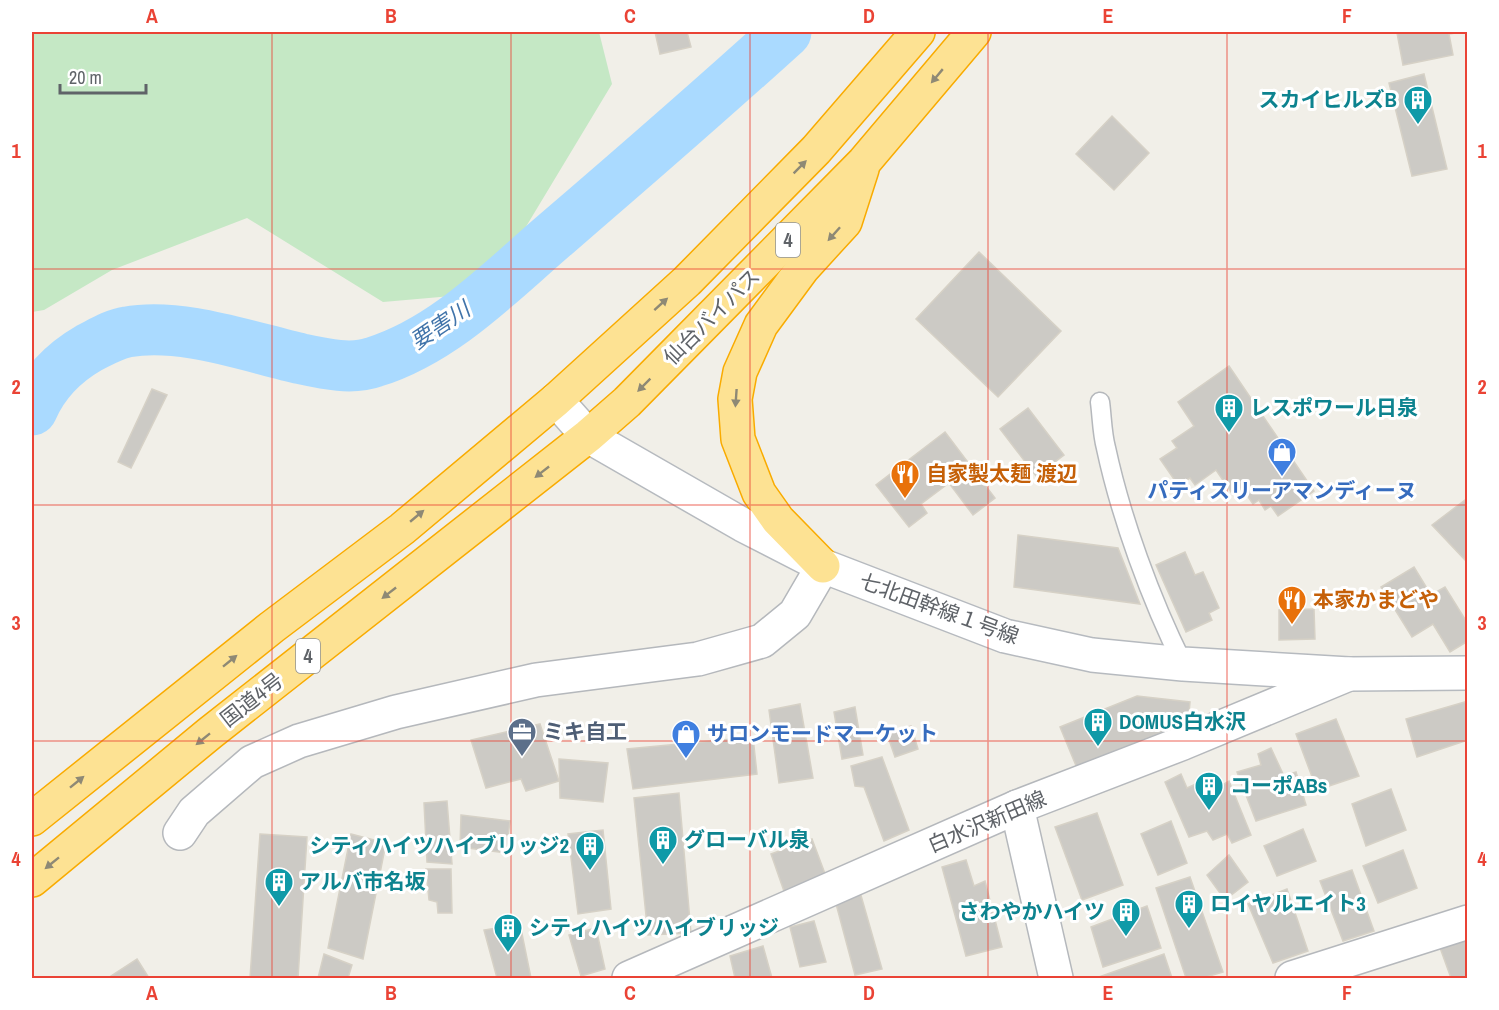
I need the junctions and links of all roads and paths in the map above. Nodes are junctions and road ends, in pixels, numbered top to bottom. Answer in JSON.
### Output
{"nodes":[{"id":1,"x":918,"y":32,"type":"edge"},
{"id":2,"x":975,"y":32,"type":"edge"},
{"id":3,"x":864,"y":162,"type":"junction"},
{"id":4,"x":556,"y":400,"type":"junction"},
{"id":5,"x":1100,"y":402,"type":"dead end"},
{"id":6,"x":588,"y":436,"type":"junction"},
{"id":7,"x":823,"y":566,"type":"junction"},
{"id":8,"x":1183,"y":664,"type":"junction"},
{"id":9,"x":1467,"y":673,"type":"edge"},
{"id":10,"x":1349,"y":674,"type":"junction"},
{"id":11,"x":1017,"y":807,"type":"junction"},
{"id":12,"x":32,"y":819,"type":"edge"},
{"id":13,"x":180,"y":833,"type":"dead end"},
{"id":14,"x":32,"y":880,"type":"edge"},
{"id":15,"x":1467,"y":922,"type":"edge"},
{"id":16,"x":628,"y":978,"type":"edge"},
{"id":17,"x":1056,"y":978,"type":"edge"},
{"id":18,"x":1292,"y":978,"type":"edge"}],
"edges":[{"from":4,"to":1,"type":"highway","name":"仙台バイパス","number":"4","one_way":true},
{"from":2,"to":3,"type":"highway","name":"仙台バイパス","number":"4","one_way":true},
{"from":3,"to":6,"type":"highway","name":"仙台バイパス","number":"4","one_way":true},
{"from":3,"to":7,"type":"highway","one_way":true},
{"from":4,"to":6,"type":"street","name":"七北田幹線１号線"},
{"from":12,"to":4,"type":"highway","number":"4","one_way":true},
{"from":5,"to":8,"type":"lane"},
{"from":6,"to":7,"type":"street","name":"七北田幹線１号線"},
{"from":6,"to":14,"type":"highway","name":"国道4号","number":"4","one_way":true},
{"from":7,"to":8,"type":"street","name":"七北田幹線１号線"},
{"from":7,"to":13,"type":"street"},
{"from":8,"to":10,"type":"street","name":"七北田幹線１号線"},
{"from":9,"to":10,"type":"street","name":"七北田幹線１号線"},
{"from":10,"to":11,"type":"street","name":"白水沢新田線"},
{"from":11,"to":16,"type":"street","name":"白水沢新田線"},
{"from":11,"to":17,"type":"street"},
{"from":15,"to":18,"type":"street"}]}
